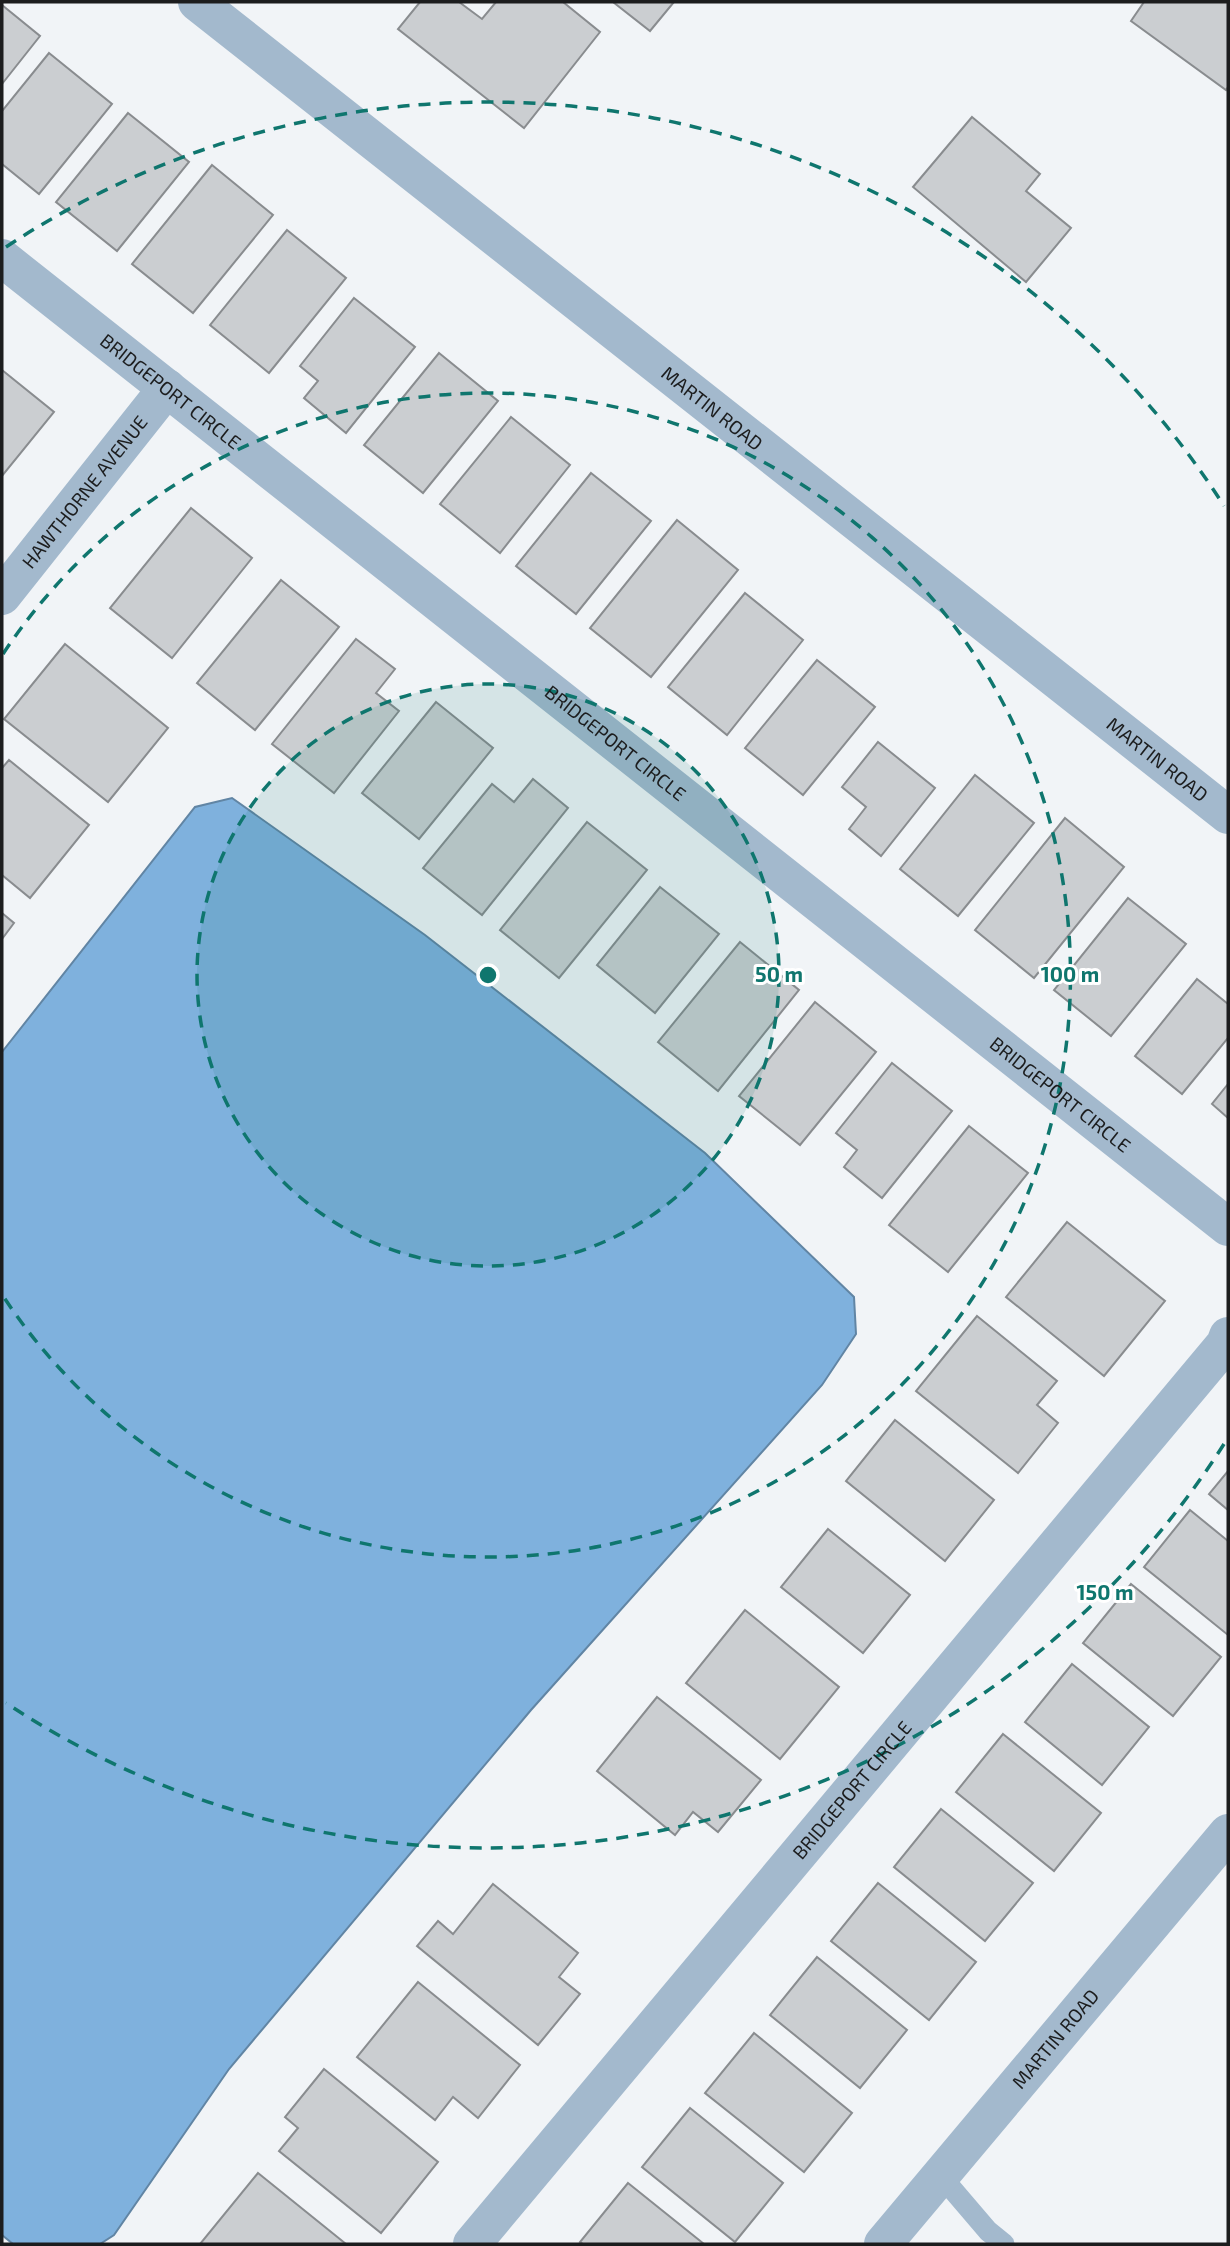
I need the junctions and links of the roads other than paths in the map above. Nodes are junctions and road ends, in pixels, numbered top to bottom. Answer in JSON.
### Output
{"nodes":[{"id":1,"x":198,"y":2,"type":"edge"},
{"id":2,"x":2,"y":258,"type":"edge"},
{"id":3,"x":167,"y":388,"type":"junction"},
{"id":4,"x":2,"y":597,"type":"edge"},
{"id":5,"x":1228,"y":815,"type":"edge"},
{"id":6,"x":1228,"y":1227,"type":"edge"},
{"id":7,"x":1228,"y":1336,"type":"edge"},
{"id":8,"x":1228,"y":1833,"type":"edge"},
{"id":9,"x":940,"y":2176,"type":"junction"},
{"id":10,"x":472,"y":2244,"type":"edge"},
{"id":11,"x":883,"y":2244,"type":"edge"},
{"id":12,"x":1004,"y":2244,"type":"edge"}],
"edges":[{"from":1,"to":5,"type":"street","name":"MARTIN ROAD"},
{"from":2,"to":3,"type":"street","name":"BRIDGEPORT CIRCLE"},
{"from":3,"to":4,"type":"street","name":"HAWTHORNE AVENUE"},
{"from":3,"to":6,"type":"street","name":"BRIDGEPORT CIRCLE"},
{"from":7,"to":10,"type":"street","name":"BRIDGEPORT CIRCLE"},
{"from":8,"to":9,"type":"street","name":"MARTIN ROAD"},
{"from":9,"to":11,"type":"street","name":"MARTIN ROAD"},
{"from":9,"to":12,"type":"lane"}]}
